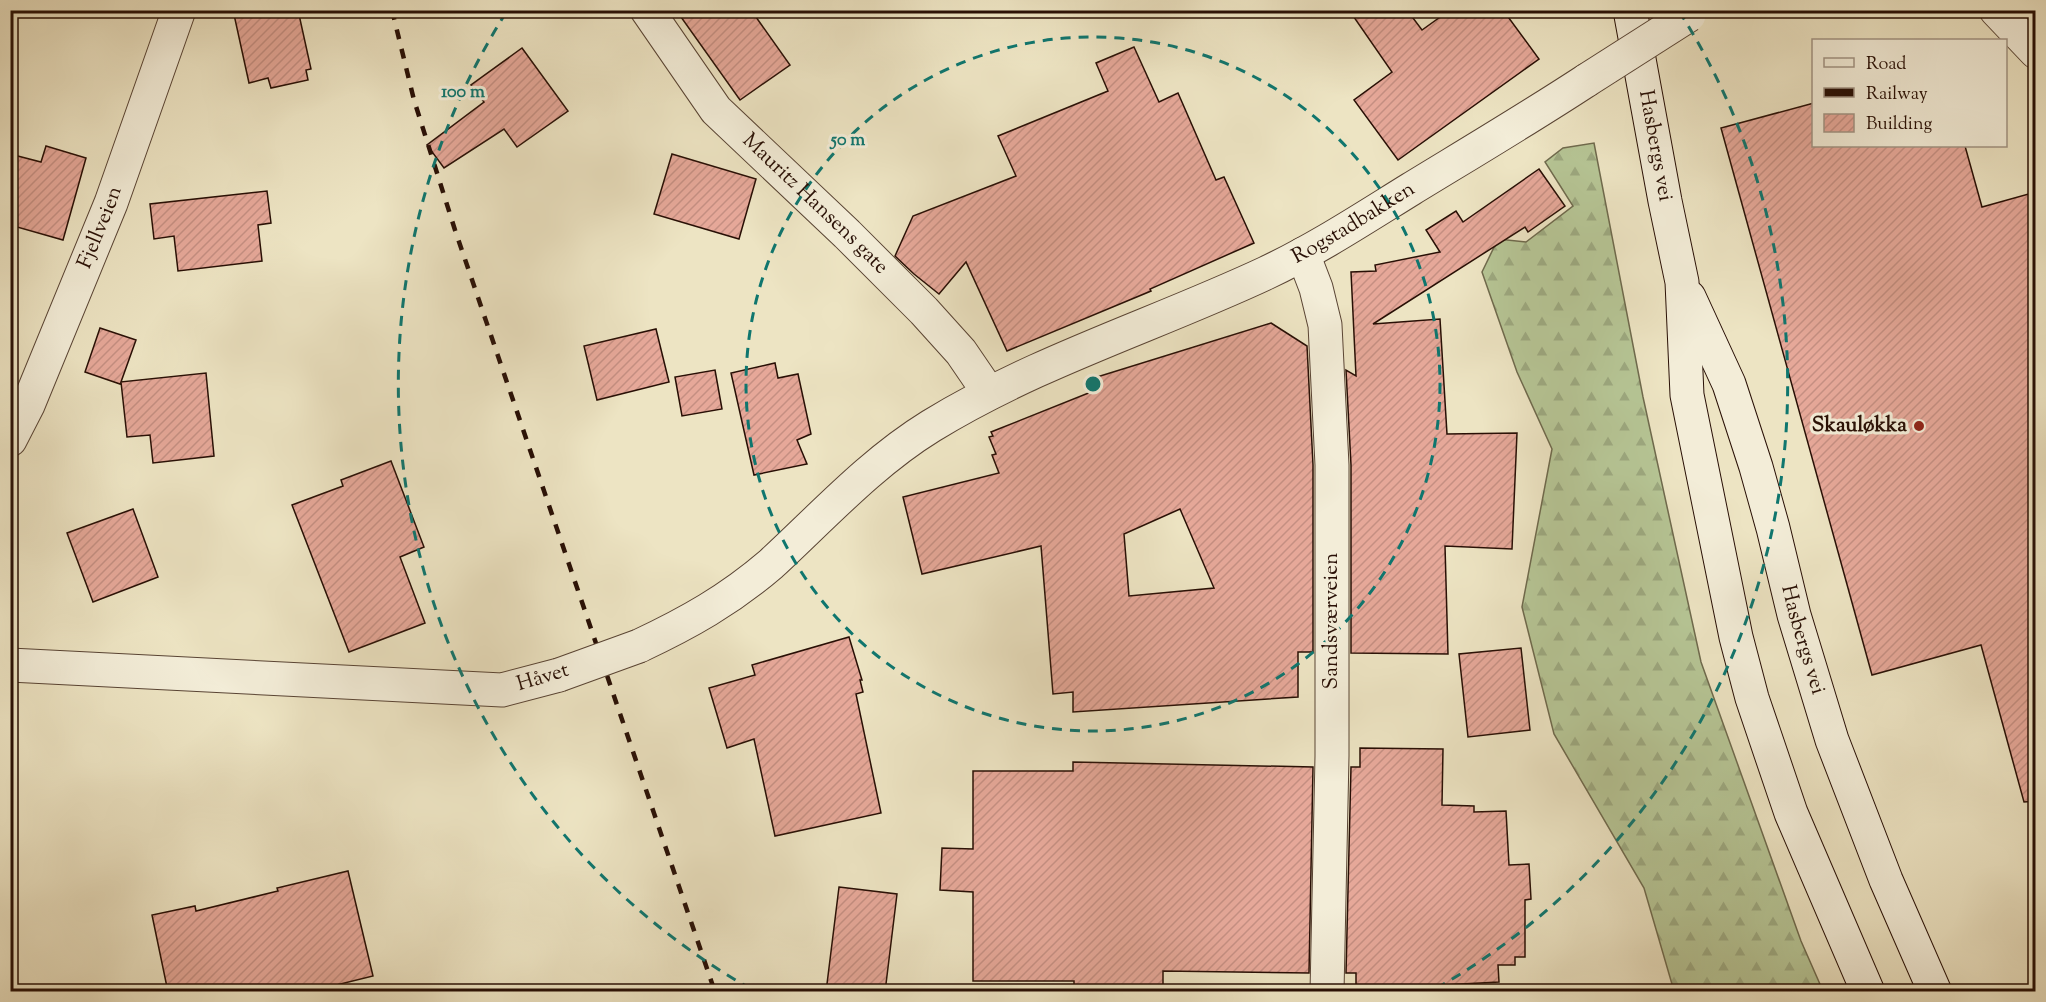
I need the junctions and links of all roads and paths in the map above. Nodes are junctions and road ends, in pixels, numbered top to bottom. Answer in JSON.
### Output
{"nodes":[{"id":1,"x":179,"y":10,"type":"edge"},
{"id":2,"x":646,"y":10,"type":"edge"},
{"id":3,"x":1630,"y":10,"type":"edge"},
{"id":4,"x":1996,"y":10,"type":"edge"},
{"id":5,"x":1692,"y":13,"type":"edge"},
{"id":6,"x":2036,"y":52,"type":"edge"},
{"id":7,"x":1303,"y":254,"type":"junction"},
{"id":8,"x":1682,"y":282,"type":"junction"},
{"id":9,"x":989,"y":393,"type":"junction"},
{"id":10,"x":10,"y":440,"type":"edge"},
{"id":11,"x":10,"y":664,"type":"edge"},
{"id":12,"x":1327,"y":992,"type":"edge"},
{"id":13,"x":1868,"y":992,"type":"edge"},
{"id":14,"x":1935,"y":992,"type":"edge"}],
"edges":[{"from":1,"to":10,"type":"street","name":"Fjellveien"},
{"from":2,"to":9,"type":"street","name":"Mauritz Hansens gate"},
{"from":3,"to":8,"type":"street","name":"Hasbergs vei"},
{"from":4,"to":6,"type":"street"},
{"from":5,"to":7,"type":"street","name":"Rogstadbakken","bridge":true},
{"from":7,"to":9,"type":"street","name":"Rogstadbakken"},
{"from":7,"to":12,"type":"street","name":"Sandsværveien"},
{"from":8,"to":13,"type":"street","name":"Hasbergs vei"},
{"from":8,"to":14,"type":"street","name":"Hasbergs vei"},
{"from":9,"to":11,"type":"street","name":"Håvet","bridge":true}]}
